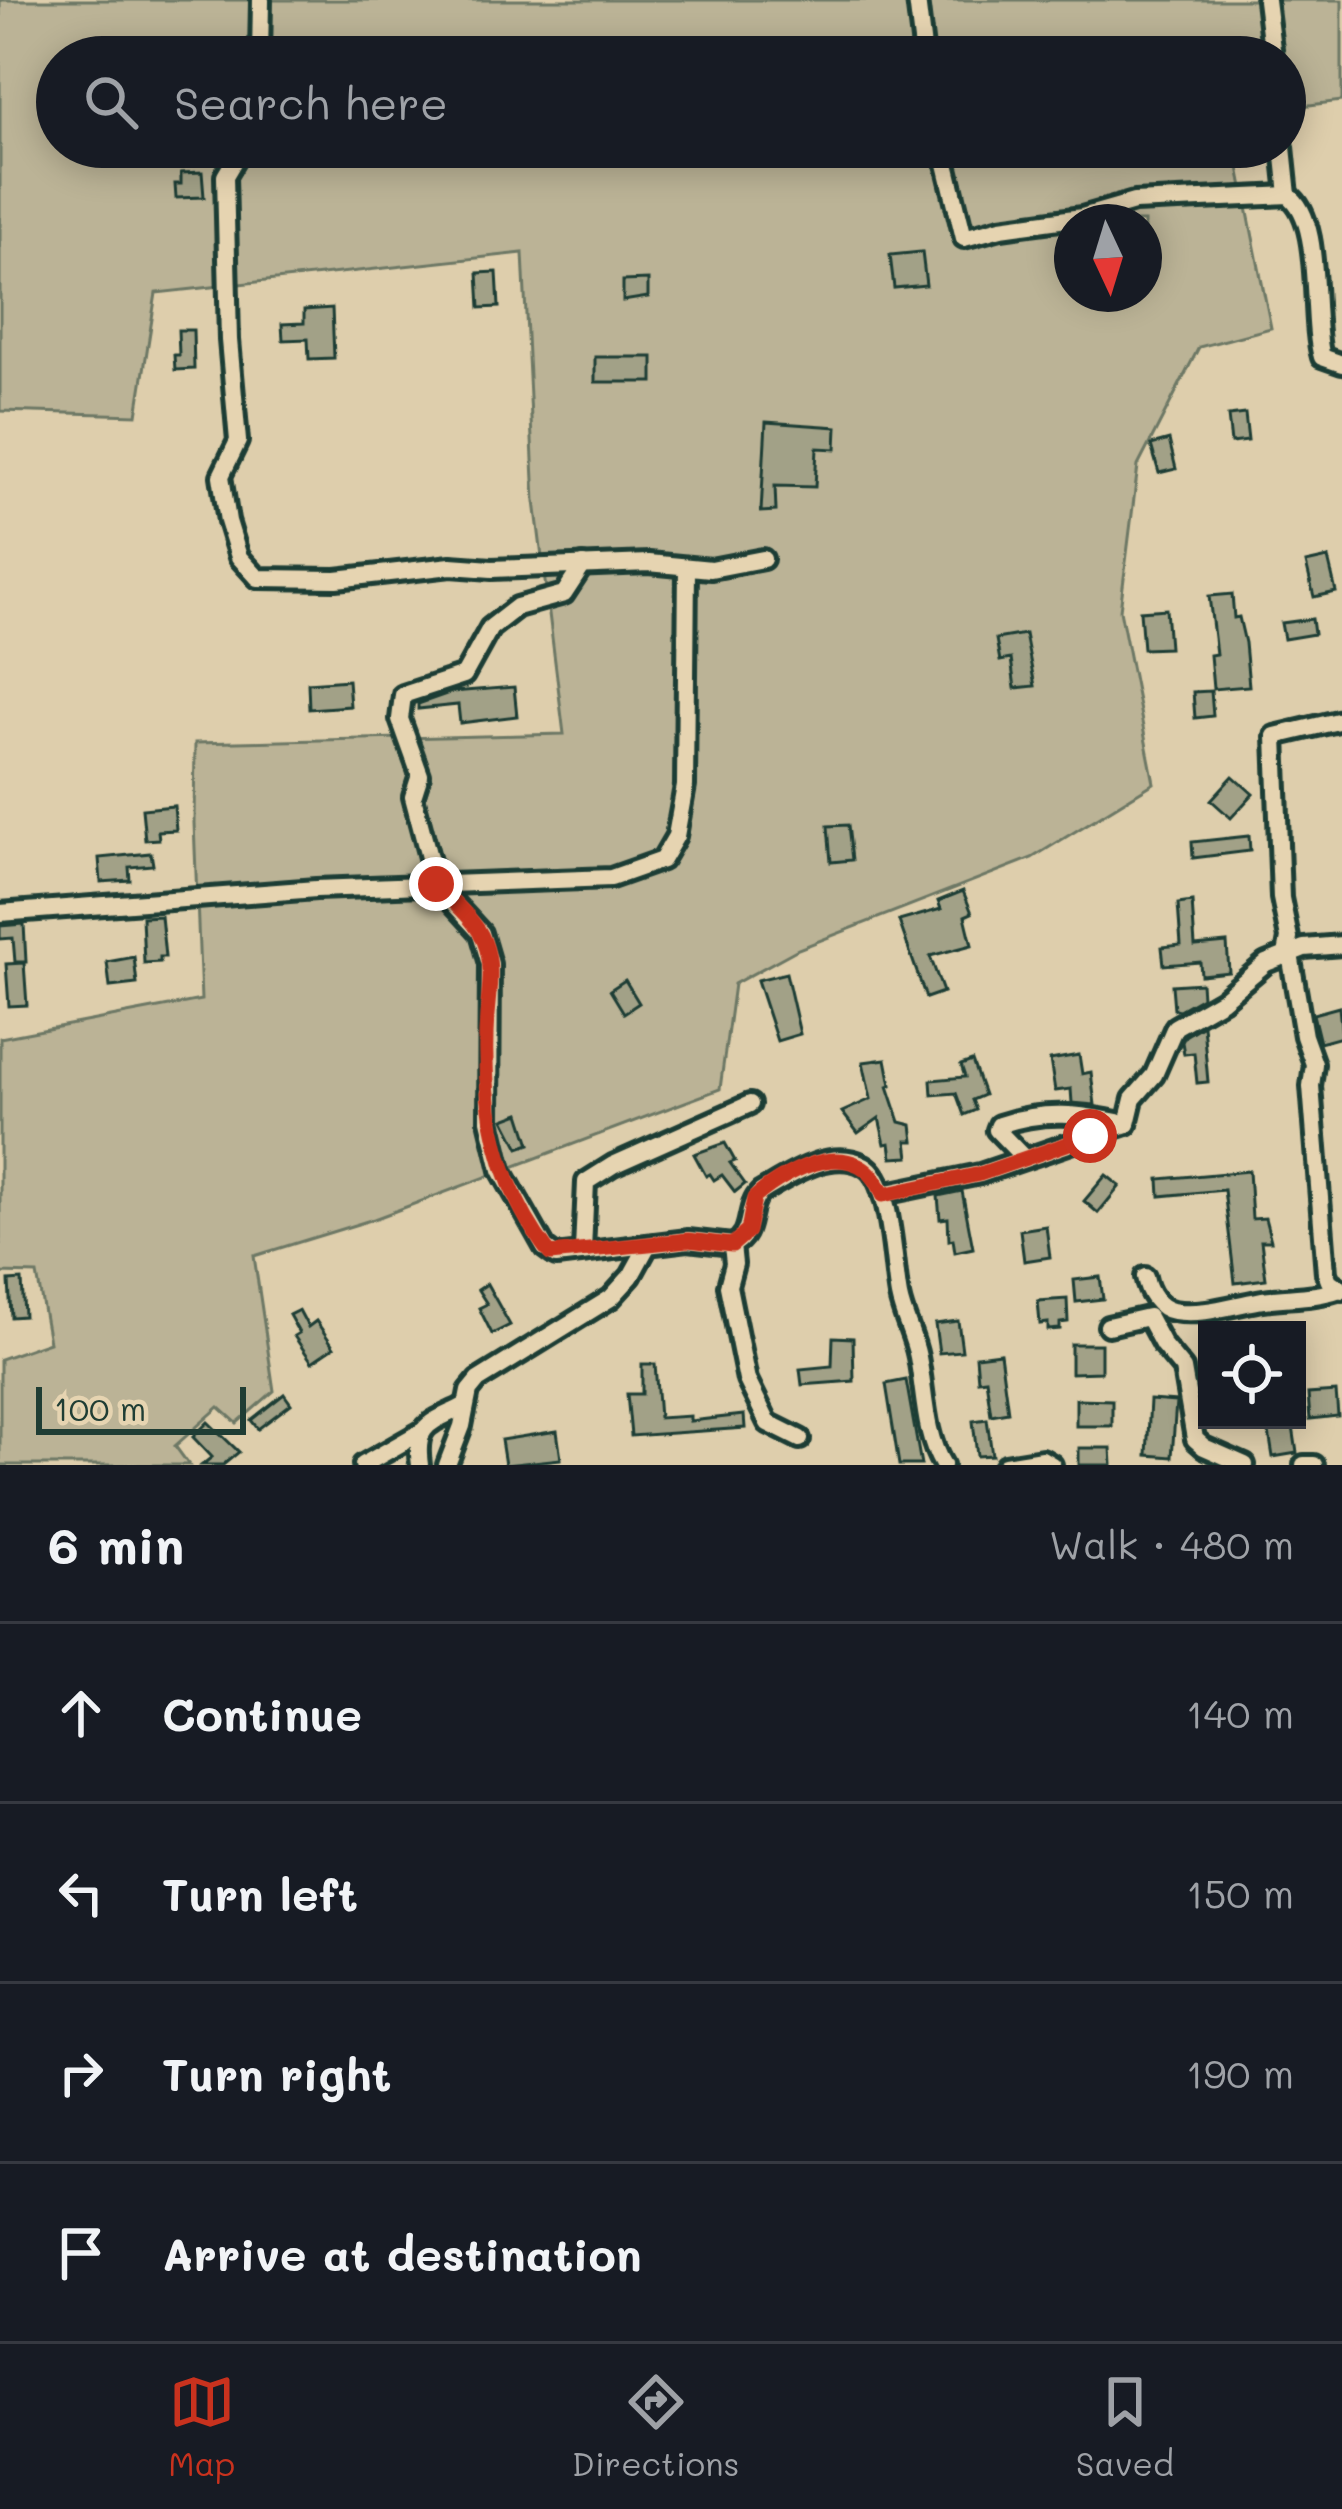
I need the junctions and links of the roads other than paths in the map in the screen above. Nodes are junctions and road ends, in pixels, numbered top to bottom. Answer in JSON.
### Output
{"nodes":[{"id":1,"x":261,"y":0,"type":"edge"},
{"id":2,"x":917,"y":0,"type":"edge"},
{"id":3,"x":1266,"y":0,"type":"edge"},
{"id":4,"x":260,"y":36,"type":"edge"},
{"id":5,"x":921,"y":36,"type":"edge"},
{"id":6,"x":1270,"y":36,"type":"edge"},
{"id":7,"x":230,"y":168,"type":"edge"},
{"id":8,"x":947,"y":168,"type":"edge"},
{"id":9,"x":1285,"y":168,"type":"edge"},
{"id":10,"x":1288,"y":195,"type":"junction"},
{"id":11,"x":1342,"y":364,"type":"edge"},
{"id":12,"x":763,"y":560,"type":"dead end"},
{"id":13,"x":583,"y":565,"type":"junction"},
{"id":14,"x":687,"y":567,"type":"junction"},
{"id":15,"x":1342,"y":720,"type":"edge"},
{"id":16,"x":436,"y":884,"type":"junction"},
{"id":17,"x":0,"y":913,"type":"edge"},
{"id":18,"x":1342,"y":945,"type":"edge"},
{"id":19,"x":1293,"y":949,"type":"junction"},
{"id":20,"x":750,"y":1104,"type":"dead end"},
{"id":21,"x":1127,"y":1124,"type":"junction"},
{"id":22,"x":1024,"y":1158,"type":"junction"},
{"id":23,"x":883,"y":1195,"type":"junction"},
{"id":24,"x":732,"y":1245,"type":"junction"},
{"id":25,"x":583,"y":1251,"type":"junction"},
{"id":26,"x":632,"y":1253,"type":"junction"},
{"id":27,"x":1145,"y":1277,"type":"dead end"},
{"id":28,"x":1341,"y":1290,"type":"edge"},
{"id":29,"x":1171,"y":1311,"type":"junction"},
{"id":30,"x":1148,"y":1317,"type":"junction"},
{"id":31,"x":1108,"y":1326,"type":"dead end"},
{"id":32,"x":464,"y":1406,"type":"junction"},
{"id":33,"x":421,"y":1432,"type":"junction"},
{"id":34,"x":800,"y":1439,"type":"dead end"},
{"id":35,"x":363,"y":1465,"type":"edge"},
{"id":36,"x":420,"y":1465,"type":"edge"},
{"id":37,"x":447,"y":1465,"type":"edge"},
{"id":38,"x":944,"y":1465,"type":"edge"},
{"id":39,"x":1005,"y":1465,"type":"edge"},
{"id":40,"x":1052,"y":1465,"type":"edge"},
{"id":41,"x":1245,"y":1465,"type":"edge"},
{"id":42,"x":1304,"y":1465,"type":"edge"},
{"id":43,"x":1314,"y":1465,"type":"edge"}],
"edges":[{"from":1,"to":4,"type":"street"},
{"from":2,"to":5,"type":"street"},
{"from":3,"to":6,"type":"street"},
{"from":7,"to":13,"type":"street"},
{"from":8,"to":10,"type":"street"},
{"from":9,"to":10,"type":"street"},
{"from":10,"to":11,"type":"street"},
{"from":12,"to":14,"type":"street"},
{"from":13,"to":14,"type":"street"},
{"from":13,"to":16,"type":"street"},
{"from":14,"to":16,"type":"street"},
{"from":15,"to":19,"type":"street"},
{"from":16,"to":17,"type":"street"},
{"from":16,"to":25,"type":"street"},
{"from":18,"to":19,"type":"street"},
{"from":19,"to":21,"type":"street"},
{"from":19,"to":28,"type":"street"},
{"from":20,"to":25,"type":"street"},
{"from":21,"to":22,"type":"street"},
{"from":21,"to":22,"type":"street"},
{"from":22,"to":23,"type":"street"},
{"from":23,"to":24,"type":"street"},
{"from":23,"to":38,"type":"street"},
{"from":24,"to":26,"type":"street"},
{"from":24,"to":34,"type":"street"},
{"from":25,"to":26,"type":"street"},
{"from":26,"to":32,"type":"street"},
{"from":27,"to":29,"type":"street"},
{"from":28,"to":29,"type":"street"},
{"from":29,"to":30,"type":"street"},
{"from":30,"to":31,"type":"street"},
{"from":30,"to":41,"type":"street"},
{"from":32,"to":33,"type":"street"},
{"from":32,"to":37,"type":"street"},
{"from":33,"to":35,"type":"street"},
{"from":33,"to":36,"type":"street"},
{"from":39,"to":40,"type":"street"},
{"from":42,"to":43,"type":"street"}]}
